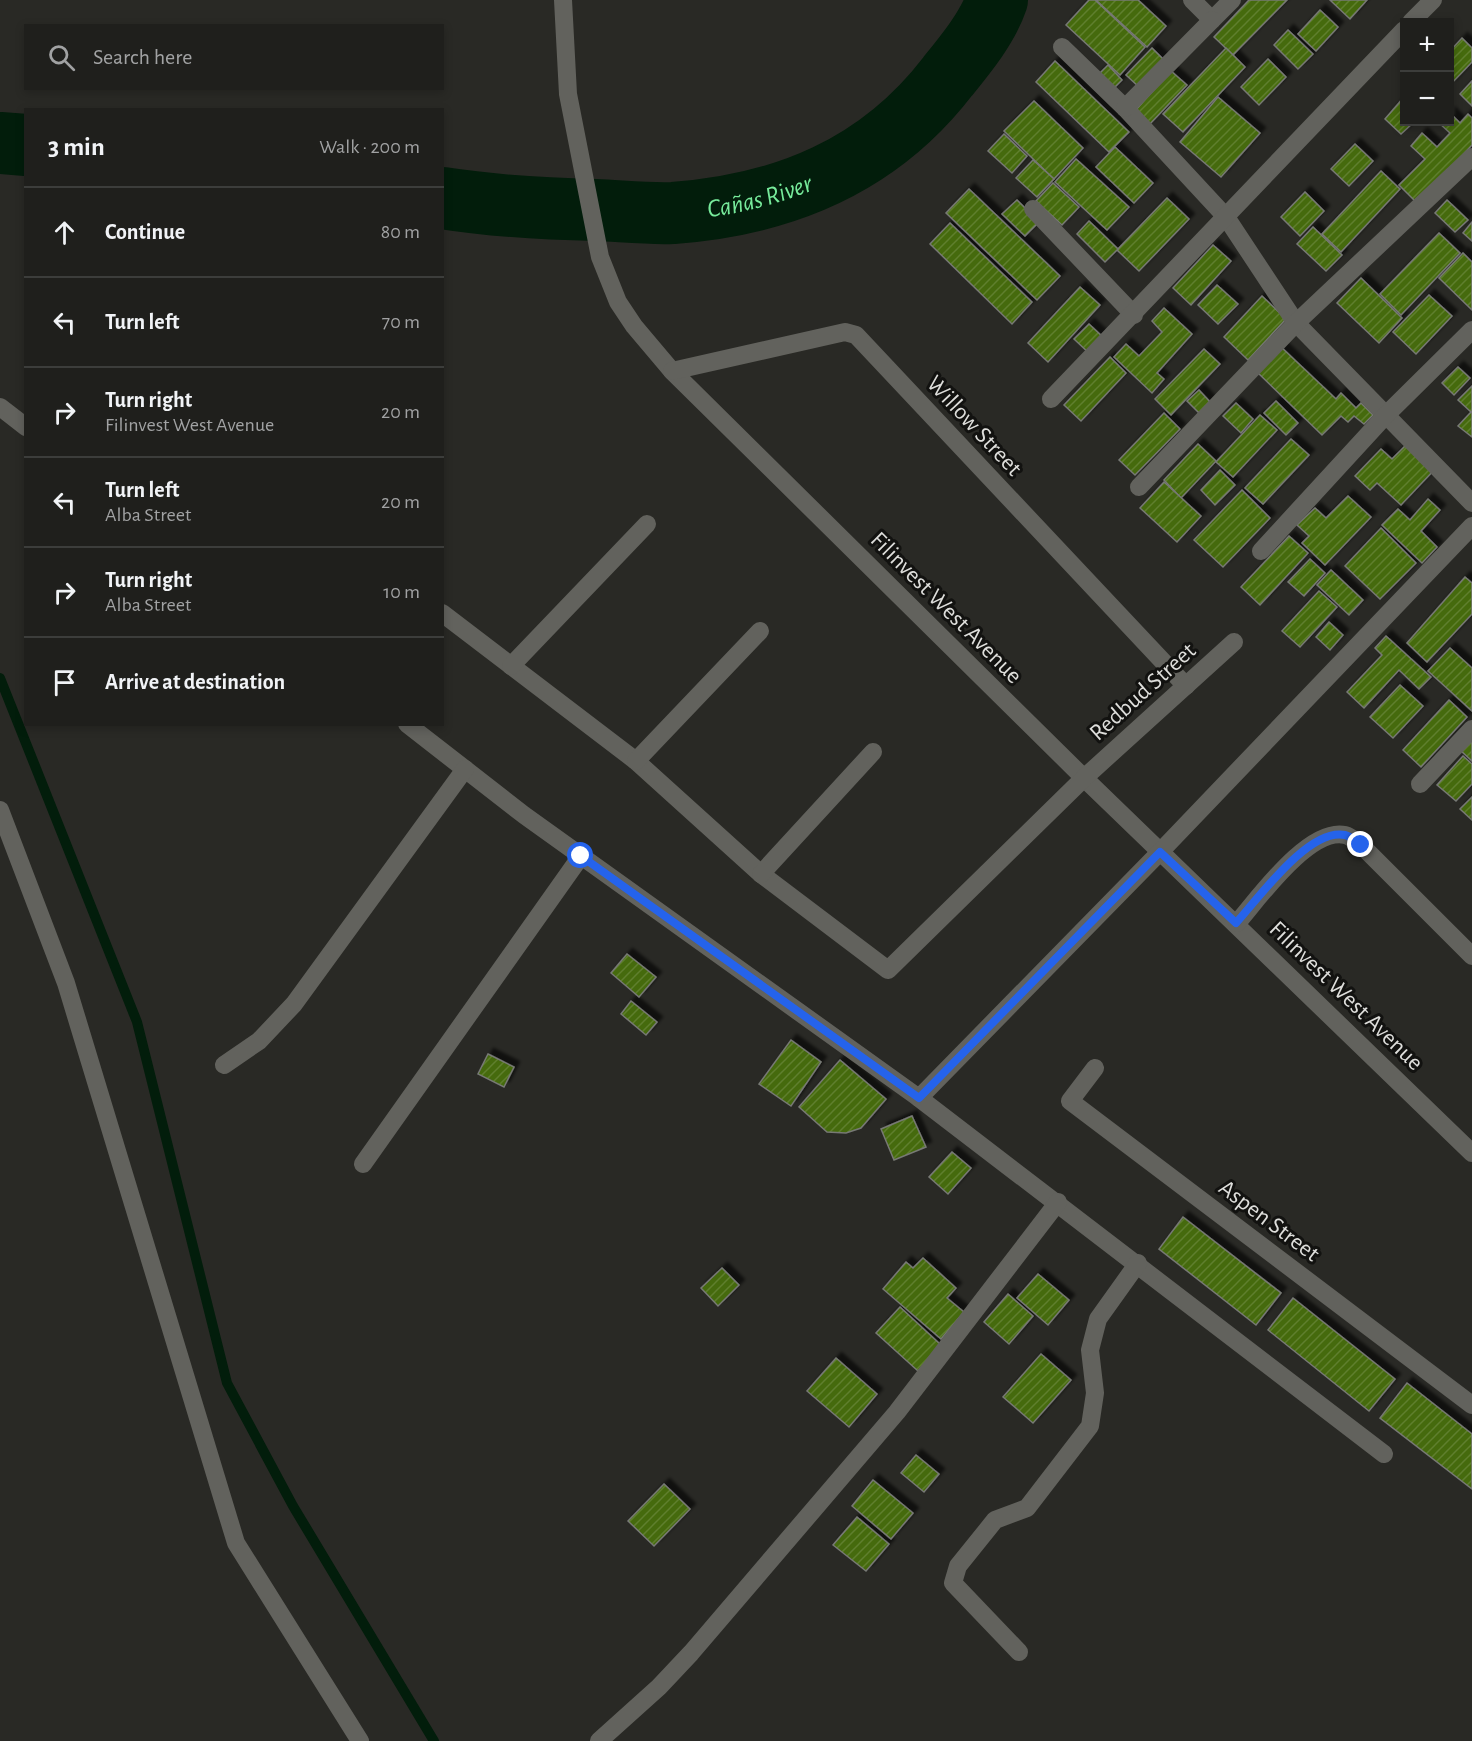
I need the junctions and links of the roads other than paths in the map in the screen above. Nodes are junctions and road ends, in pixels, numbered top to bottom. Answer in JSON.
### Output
{"nodes":[{"id":1,"x":563,"y":0,"type":"edge"},
{"id":2,"x":1192,"y":0,"type":"edge"},
{"id":3,"x":1232,"y":0,"type":"edge"},
{"id":4,"x":1433,"y":0,"type":"edge"},
{"id":5,"x":1416,"y":18,"type":"edge"},
{"id":6,"x":1212,"y":20,"type":"junction"},
{"id":7,"x":1400,"y":34,"type":"edge"},
{"id":8,"x":1062,"y":47,"type":"dead end"},
{"id":9,"x":1125,"y":108,"type":"junction"},
{"id":10,"x":1472,"y":157,"type":"edge"},
{"id":11,"x":1033,"y":209,"type":"dead end"},
{"id":12,"x":1226,"y":217,"type":"junction"},
{"id":13,"x":1134,"y":315,"type":"junction"},
{"id":14,"x":1296,"y":323,"type":"junction"},
{"id":15,"x":1472,"y":330,"type":"edge"},
{"id":16,"x":672,"y":371,"type":"junction"},
{"id":17,"x":1051,"y":399,"type":"dead end"},
{"id":18,"x":0,"y":407,"type":"edge"},
{"id":19,"x":1386,"y":415,"type":"junction"},
{"id":20,"x":24,"y":425,"type":"edge"},
{"id":21,"x":1139,"y":487,"type":"dead end"},
{"id":22,"x":1472,"y":503,"type":"edge"},
{"id":23,"x":647,"y":524,"type":"dead end"},
{"id":24,"x":1472,"y":526,"type":"edge"},
{"id":25,"x":1261,"y":550,"type":"dead end"},
{"id":26,"x":444,"y":616,"type":"edge"},
{"id":27,"x":760,"y":631,"type":"dead end"},
{"id":28,"x":1234,"y":642,"type":"dead end"},
{"id":29,"x":511,"y":666,"type":"junction"},
{"id":30,"x":1186,"y":686,"type":"junction"},
{"id":31,"x":410,"y":726,"type":"edge"},
{"id":32,"x":1472,"y":729,"type":"edge"},
{"id":33,"x":873,"y":752,"type":"dead end"},
{"id":34,"x":636,"y":761,"type":"junction"},
{"id":35,"x":465,"y":769,"type":"junction"},
{"id":36,"x":1084,"y":778,"type":"junction"},
{"id":37,"x":1420,"y":784,"type":"dead end"},
{"id":38,"x":0,"y":810,"type":"edge"},
{"id":39,"x":1160,"y":852,"type":"junction"},
{"id":40,"x":581,"y":856,"type":"junction"},
{"id":41,"x":761,"y":874,"type":"junction"},
{"id":42,"x":1236,"y":923,"type":"junction"},
{"id":43,"x":1472,"y":957,"type":"edge"},
{"id":44,"x":224,"y":1065,"type":"dead end"},
{"id":45,"x":1095,"y":1068,"type":"dead end"},
{"id":46,"x":919,"y":1098,"type":"junction"},
{"id":47,"x":1472,"y":1153,"type":"edge"},
{"id":48,"x":363,"y":1164,"type":"dead end"},
{"id":49,"x":1058,"y":1202,"type":"junction"},
{"id":50,"x":1138,"y":1263,"type":"junction"},
{"id":51,"x":1472,"y":1405,"type":"edge"},
{"id":52,"x":1384,"y":1454,"type":"dead end"},
{"id":53,"x":1019,"y":1652,"type":"dead end"},
{"id":54,"x":360,"y":1741,"type":"edge"},
{"id":55,"x":599,"y":1741,"type":"edge"}],
"edges":[{"from":1,"to":16,"type":"street","name":"Filinvest West Avenue"},
{"from":2,"to":6,"type":"street"},
{"from":3,"to":6,"type":"street"},
{"from":4,"to":5,"type":"street"},
{"from":6,"to":9,"type":"street"},
{"from":7,"to":12,"type":"street"},
{"from":8,"to":9,"type":"street"},
{"from":9,"to":12,"type":"street"},
{"from":10,"to":14,"type":"street"},
{"from":11,"to":13,"type":"street"},
{"from":12,"to":13,"type":"street"},
{"from":12,"to":14,"type":"street"},
{"from":13,"to":17,"type":"street"},
{"from":14,"to":19,"type":"street"},
{"from":14,"to":21,"type":"street"},
{"from":15,"to":19,"type":"street"},
{"from":16,"to":30,"type":"street","name":"Willow Street"},
{"from":16,"to":36,"type":"street","name":"Filinvest West Avenue"},
{"from":18,"to":20,"type":"street"},
{"from":19,"to":22,"type":"street"},
{"from":19,"to":25,"type":"street"},
{"from":23,"to":29,"type":"street"},
{"from":24,"to":39,"type":"street"},
{"from":26,"to":29,"type":"street"},
{"from":27,"to":34,"type":"street"},
{"from":28,"to":30,"type":"street","name":"Redbud Street"},
{"from":29,"to":34,"type":"street"},
{"from":30,"to":36,"type":"street","name":"Redbud Street"},
{"from":31,"to":35,"type":"street"},
{"from":32,"to":37,"type":"street"},
{"from":33,"to":41,"type":"street"},
{"from":34,"to":41,"type":"street"},
{"from":35,"to":40,"type":"street"},
{"from":35,"to":44,"type":"street"},
{"from":36,"to":39,"type":"street","name":"Filinvest West Avenue"},
{"from":36,"to":41,"type":"street","name":"Redbud Street"},
{"from":38,"to":54,"type":"street"},
{"from":39,"to":42,"type":"street","name":"Filinvest West Avenue"},
{"from":39,"to":46,"type":"street"},
{"from":40,"to":46,"type":"street"},
{"from":40,"to":48,"type":"street"},
{"from":42,"to":43,"type":"street"},
{"from":42,"to":47,"type":"street","name":"Filinvest West Avenue"},
{"from":45,"to":51,"type":"street","name":"Aspen Street"},
{"from":46,"to":49,"type":"street"},
{"from":49,"to":50,"type":"street"},
{"from":49,"to":55,"type":"street"},
{"from":50,"to":52,"type":"street"},
{"from":50,"to":53,"type":"street"}]}
